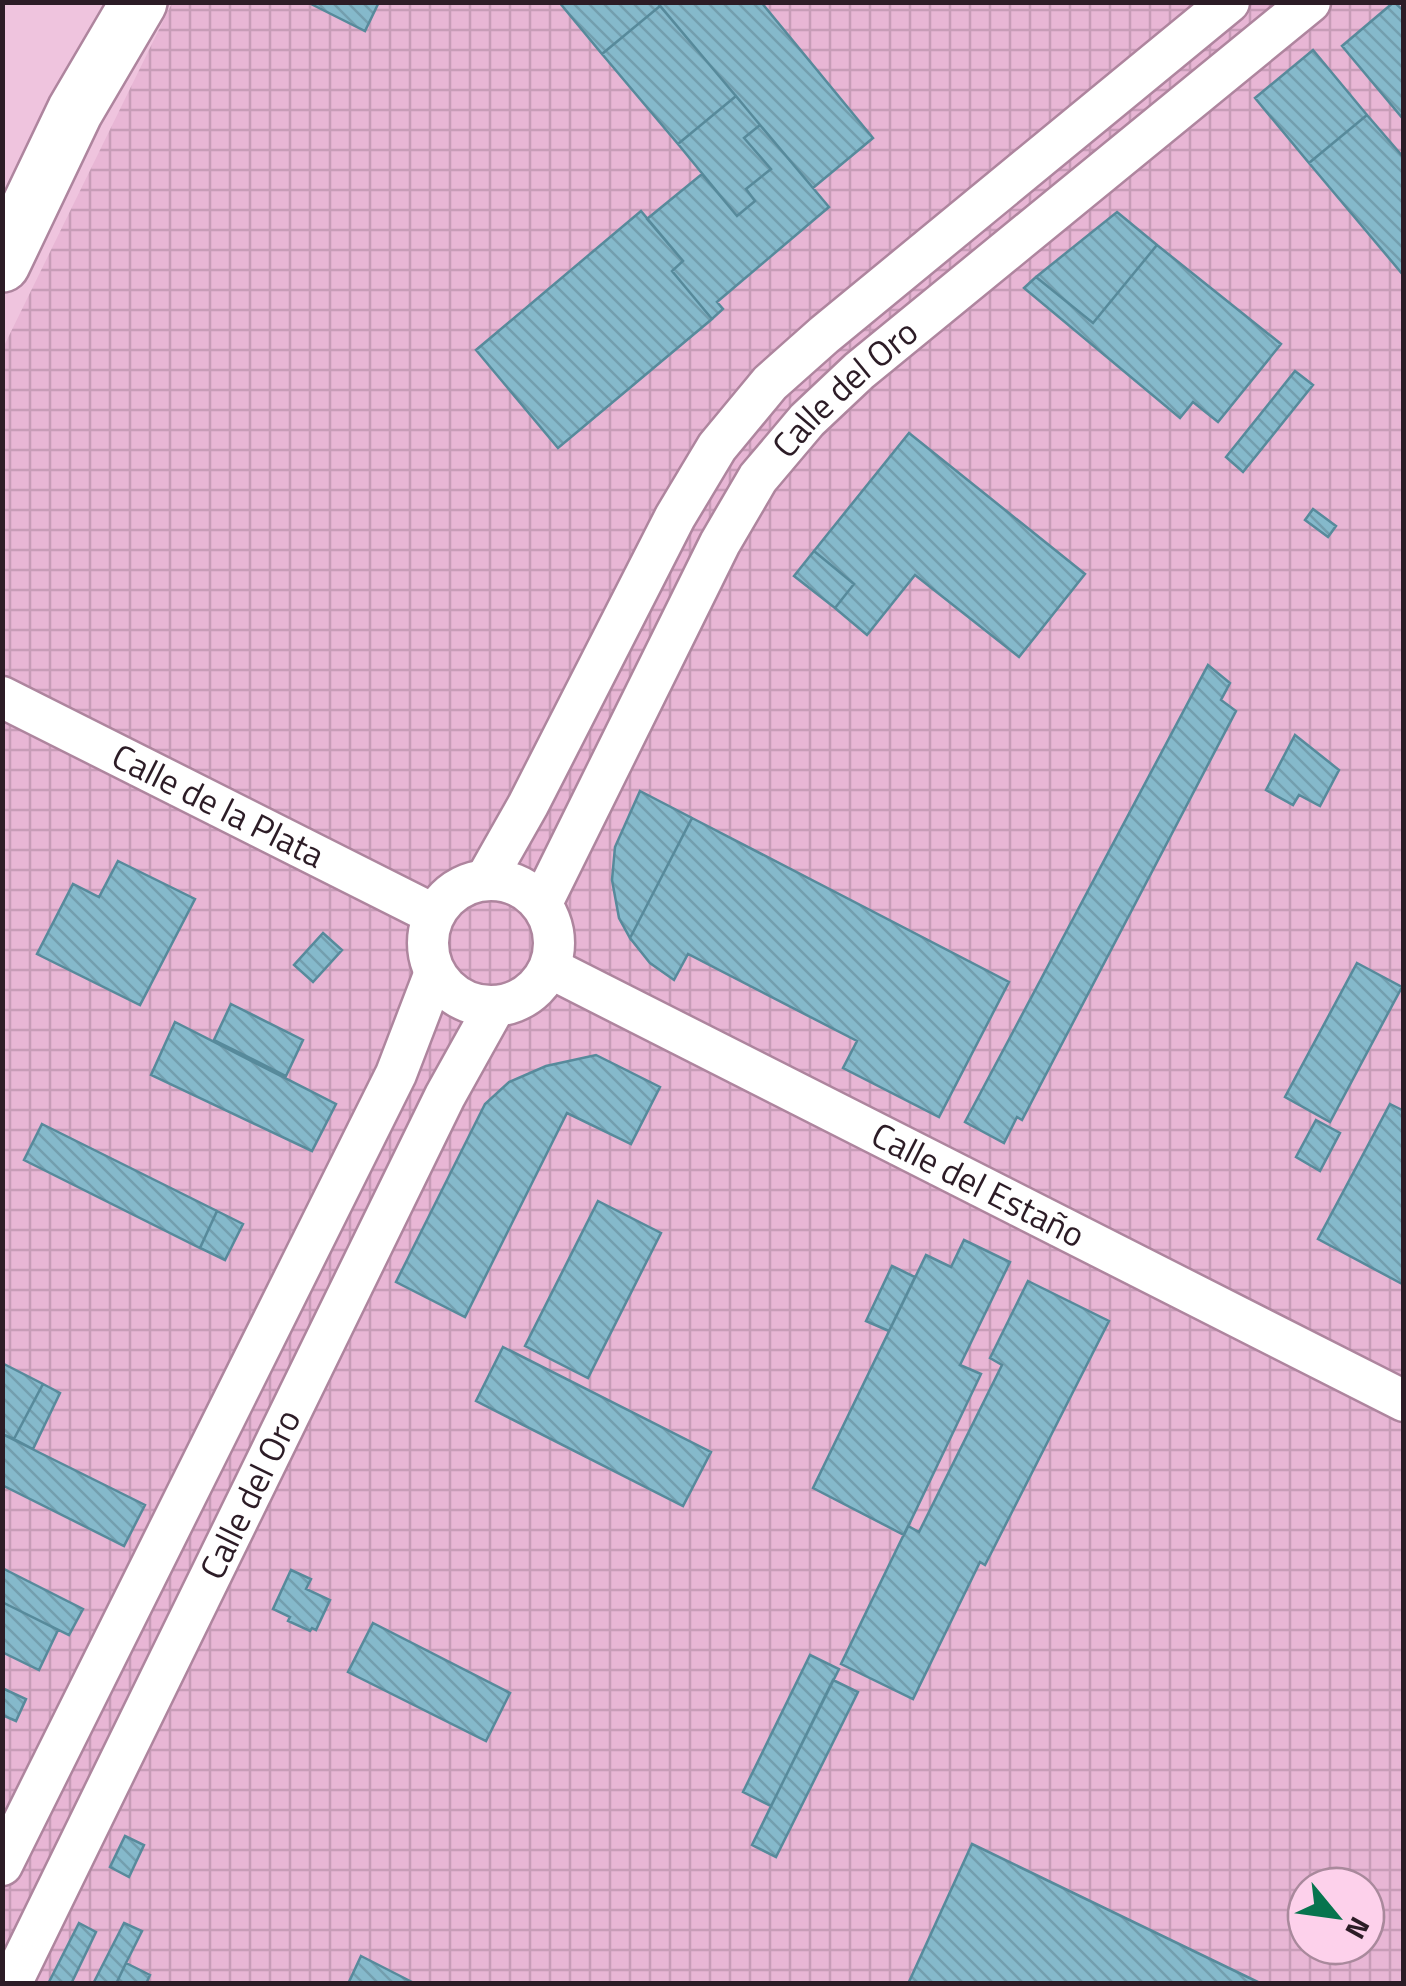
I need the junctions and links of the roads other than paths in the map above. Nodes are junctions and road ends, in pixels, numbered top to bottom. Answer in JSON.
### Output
{"nodes":[{"id":1,"x":139,"y":2,"type":"edge"},
{"id":2,"x":1229,"y":2,"type":"edge"},
{"id":3,"x":1310,"y":2,"type":"edge"},
{"id":4,"x":2,"y":264,"type":"edge"},
{"id":5,"x":2,"y":697,"type":"edge"},
{"id":6,"x":486,"y":878,"type":"junction"},
{"id":7,"x":542,"y":903,"type":"junction"},
{"id":8,"x":433,"y":914,"type":"junction"},
{"id":9,"x":550,"y":968,"type":"junction"},
{"id":10,"x":434,"y":975,"type":"junction"},
{"id":11,"x":494,"y":1008,"type":"junction"},
{"id":12,"x":1404,"y":1402,"type":"edge"},
{"id":13,"x":2,"y":1865,"type":"edge"},
{"id":14,"x":10,"y":1984,"type":"edge"}],
"edges":[{"from":1,"to":4,"type":"main road"},
{"from":2,"to":6,"type":"street"},
{"from":3,"to":7,"type":"street","name":"Calle del Oro"},
{"from":5,"to":8,"type":"street","name":"Calle de la Plata"},
{"from":6,"to":7,"type":"street"},
{"from":6,"to":8,"type":"street"},
{"from":7,"to":9,"type":"street"},
{"from":8,"to":10,"type":"street"},
{"from":9,"to":11,"type":"street"},
{"from":9,"to":12,"type":"street","name":"Calle del Estaño"},
{"from":10,"to":11,"type":"street"},
{"from":10,"to":13,"type":"street","name":"Calle del Oro"},
{"from":11,"to":14,"type":"street","name":"Calle del Oro"}]}
